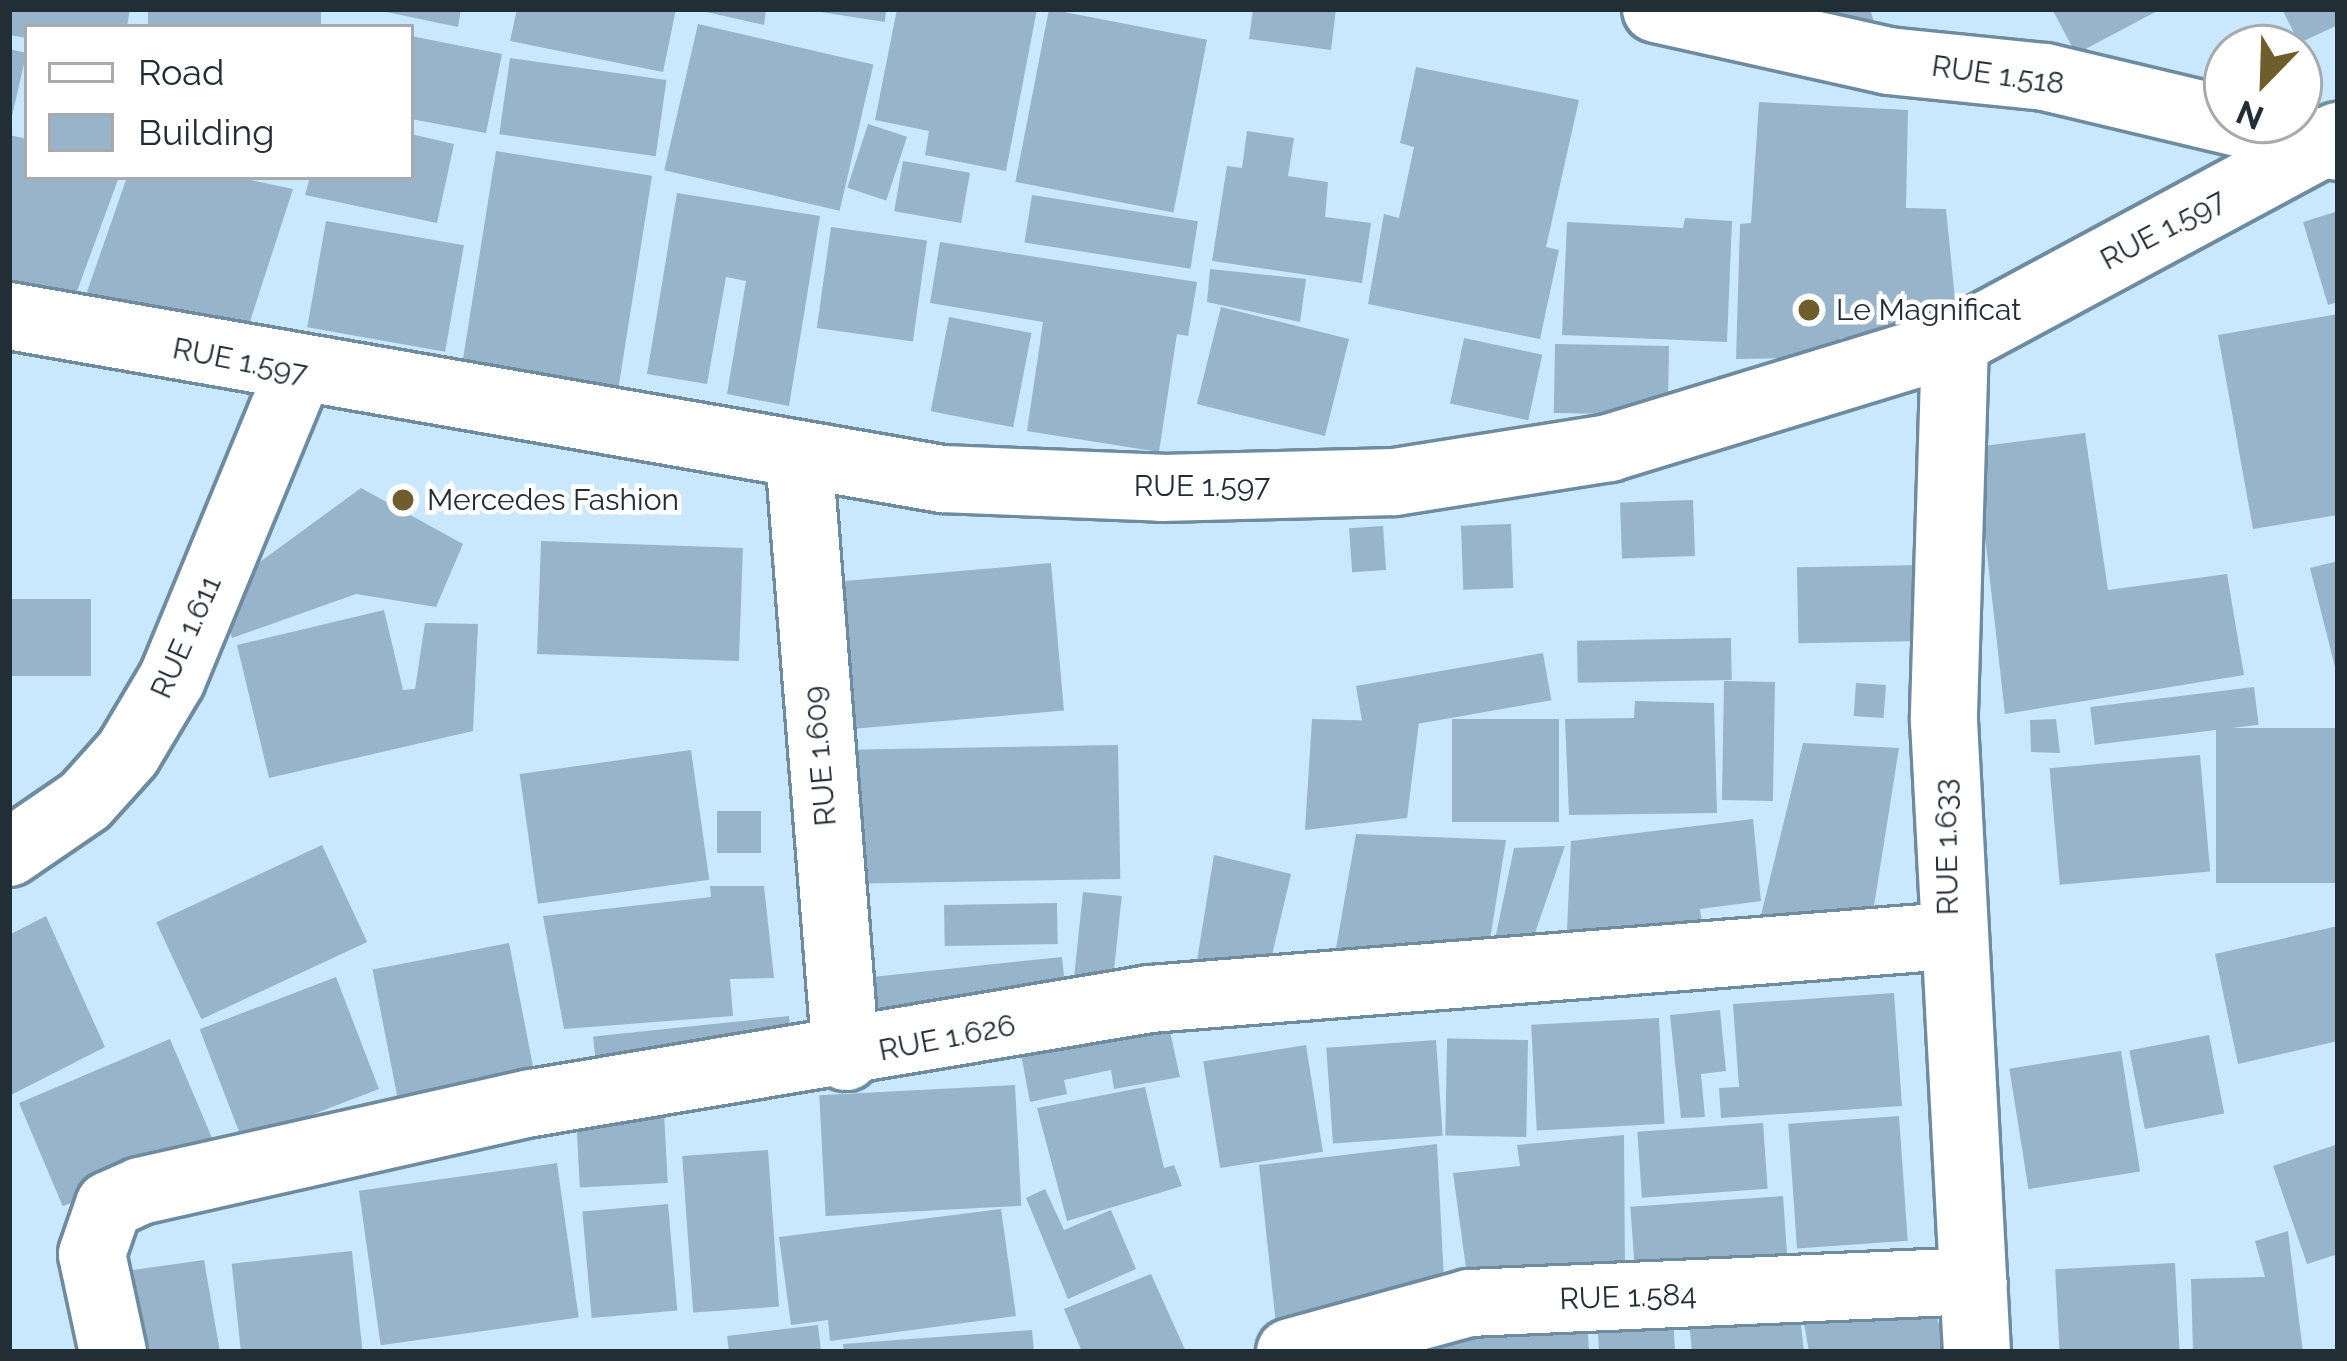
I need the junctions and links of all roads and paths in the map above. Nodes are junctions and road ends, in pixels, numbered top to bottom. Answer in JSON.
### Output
{"nodes":[{"id":1,"x":1656,"y":9,"type":"edge"},
{"id":2,"x":2333,"y":142,"type":"edge"},
{"id":3,"x":9,"y":316,"type":"edge"},
{"id":4,"x":1955,"y":342,"type":"junction"},
{"id":5,"x":298,"y":373,"type":"junction"},
{"id":6,"x":799,"y":455,"type":"junction"},
{"id":7,"x":9,"y":853,"type":"edge"},
{"id":8,"x":1949,"y":935,"type":"junction"},
{"id":9,"x":846,"y":1057,"type":"junction"},
{"id":10,"x":1974,"y":1281,"type":"junction"},
{"id":11,"x":113,"y":1352,"type":"edge"},
{"id":12,"x":1290,"y":1352,"type":"edge"},
{"id":13,"x":1977,"y":1352,"type":"edge"}],
"edges":[{"from":1,"to":2,"type":"street","name":"RUE 1.518"},
{"from":2,"to":4,"type":"street","name":"RUE 1.597"},
{"from":3,"to":5,"type":"street","name":"RUE 1.597"},
{"from":4,"to":6,"type":"street","name":"RUE 1.597"},
{"from":4,"to":8,"type":"street","name":"RUE 1.633"},
{"from":5,"to":6,"type":"street","name":"RUE 1.597"},
{"from":5,"to":7,"type":"street","name":"RUE 1.611"},
{"from":6,"to":9,"type":"street","name":"RUE 1.609"},
{"from":8,"to":9,"type":"street","name":"RUE 1.626"},
{"from":8,"to":10,"type":"street","name":"RUE 1.633"},
{"from":9,"to":11,"type":"street","name":"RUE 1.626"},
{"from":10,"to":12,"type":"street","name":"RUE 1.584"},
{"from":10,"to":13,"type":"street","name":"RUE 1.633"}]}
